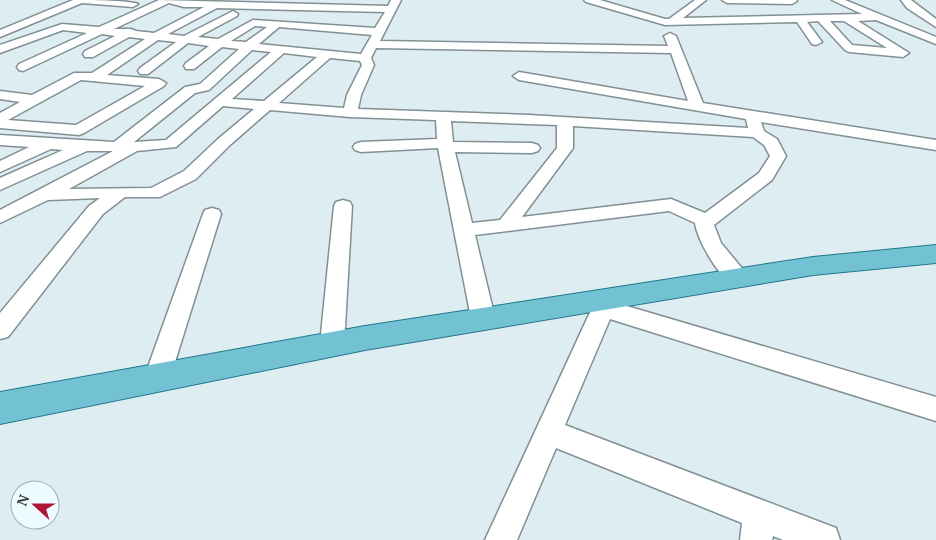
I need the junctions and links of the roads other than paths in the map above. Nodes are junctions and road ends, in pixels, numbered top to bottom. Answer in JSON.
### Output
{"nodes":[{"id":1,"x":81,"y":0,"type":"edge"},
{"id":2,"x":167,"y":0,"type":"edge"},
{"id":3,"x":171,"y":0,"type":"edge"},
{"id":4,"x":589,"y":0,"type":"edge"},
{"id":5,"x":701,"y":0,"type":"edge"},
{"id":6,"x":727,"y":0,"type":"edge"},
{"id":7,"x":790,"y":0,"type":"edge"},
{"id":8,"x":837,"y":0,"type":"edge"},
{"id":9,"x":906,"y":0,"type":"edge"},
{"id":10,"x":134,"y":4,"type":"dead end"},
{"id":11,"x":184,"y":4,"type":"junction"},
{"id":12,"x":393,"y":4,"type":"edge"},
{"id":13,"x":218,"y":5,"type":"junction"},
{"id":14,"x":168,"y":12,"type":"dead end"},
{"id":15,"x":233,"y":14,"type":"dead end"},
{"id":16,"x":845,"y":17,"type":"junction"},
{"id":17,"x":874,"y":17,"type":"junction"},
{"id":18,"x":312,"y":18,"type":"dead end"},
{"id":19,"x":799,"y":18,"type":"junction"},
{"id":20,"x":821,"y":18,"type":"junction"},
{"id":21,"x":668,"y":22,"type":"junction"},
{"id":22,"x":277,"y":24,"type":"junction"},
{"id":23,"x":936,"y":24,"type":"edge"},
{"id":24,"x":145,"y":25,"type":"dead end"},
{"id":25,"x":100,"y":30,"type":"junction"},
{"id":26,"x":379,"y":32,"type":"junction"},
{"id":27,"x":129,"y":33,"type":"junction"},
{"id":28,"x":0,"y":34,"type":"edge"},
{"id":29,"x":157,"y":36,"type":"junction"},
{"id":30,"x":187,"y":39,"type":"junction"},
{"id":31,"x":936,"y":41,"type":"edge"},
{"id":32,"x":816,"y":42,"type":"dead end"},
{"id":33,"x":220,"y":43,"type":"junction"},
{"id":34,"x":249,"y":46,"type":"junction"},
{"id":35,"x":0,"y":49,"type":"edge"},
{"id":36,"x":282,"y":49,"type":"junction"},
{"id":37,"x":675,"y":50,"type":"junction"},
{"id":38,"x":89,"y":54,"type":"dead end"},
{"id":39,"x":328,"y":54,"type":"junction"},
{"id":40,"x":365,"y":58,"type":"junction"},
{"id":41,"x":190,"y":66,"type":"dead end"},
{"id":42,"x":23,"y":67,"type":"dead end"},
{"id":43,"x":144,"y":72,"type":"dead end"},
{"id":44,"x":519,"y":76,"type":"dead end"},
{"id":45,"x":93,"y":78,"type":"junction"},
{"id":46,"x":0,"y":95,"type":"edge"},
{"id":47,"x":35,"y":100,"type":"junction"},
{"id":48,"x":222,"y":102,"type":"junction"},
{"id":49,"x":267,"y":106,"type":"junction"},
{"id":50,"x":697,"y":107,"type":"junction"},
{"id":51,"x":350,"y":113,"type":"junction"},
{"id":52,"x":443,"y":117,"type":"junction"},
{"id":53,"x":1,"y":120,"type":"edge"},
{"id":54,"x":565,"y":122,"type":"junction"},
{"id":55,"x":754,"y":124,"type":"junction"},
{"id":56,"x":0,"y":140,"type":"edge"},
{"id":57,"x":49,"y":144,"type":"junction"},
{"id":58,"x":936,"y":144,"type":"edge"},
{"id":59,"x":446,"y":145,"type":"junction"},
{"id":60,"x":84,"y":146,"type":"junction"},
{"id":61,"x":126,"y":147,"type":"junction"},
{"id":62,"x":361,"y":147,"type":"dead end"},
{"id":63,"x":532,"y":148,"type":"dead end"},
{"id":64,"x":0,"y":167,"type":"edge"},
{"id":65,"x":0,"y":186,"type":"edge"},
{"id":66,"x":122,"y":192,"type":"junction"},
{"id":67,"x":44,"y":195,"type":"junction"},
{"id":68,"x":343,"y":206,"type":"dead end"},
{"id":69,"x":212,"y":214,"type":"dead end"},
{"id":70,"x":0,"y":217,"type":"edge"},
{"id":71,"x":707,"y":221,"type":"junction"},
{"id":72,"x":506,"y":225,"type":"junction"},
{"id":73,"x":464,"y":230,"type":"junction"},
{"id":74,"x":936,"y":254,"type":"edge"},
{"id":75,"x":738,"y":278,"type":"junction"},
{"id":76,"x":483,"y":318,"type":"junction"},
{"id":77,"x":0,"y":330,"type":"edge"},
{"id":78,"x":332,"y":344,"type":"junction"},
{"id":79,"x":157,"y":378,"type":"junction"},
{"id":80,"x":0,"y":408,"type":"edge"},
{"id":81,"x":936,"y":408,"type":"edge"},
{"id":82,"x":549,"y":432,"type":"junction"},
{"id":83,"x":758,"y":527,"type":"edge"},
{"id":84,"x":501,"y":540,"type":"edge"},
{"id":85,"x":824,"y":540,"type":"edge"}],
"edges":[{"from":1,"to":10,"type":"street"},
{"from":1,"to":28,"type":"street"},
{"from":2,"to":25,"type":"street"},
{"from":3,"to":11,"type":"street"},
{"from":4,"to":21,"type":"street"},
{"from":5,"to":21,"type":"street"},
{"from":6,"to":7,"type":"street"},
{"from":8,"to":17,"type":"street"},
{"from":9,"to":23,"type":"street"},
{"from":11,"to":13,"type":"street"},
{"from":11,"to":14,"type":"street"},
{"from":12,"to":13,"type":"street"},
{"from":12,"to":26,"type":"street"},
{"from":13,"to":29,"type":"street"},
{"from":15,"to":30,"type":"street"},
{"from":16,"to":17,"type":"street"},
{"from":16,"to":20,"type":"street"},
{"from":16,"to":20,"type":"street"},
{"from":17,"to":31,"type":"street"},
{"from":18,"to":26,"type":"street"},
{"from":19,"to":20,"type":"street"},
{"from":19,"to":21,"type":"street"},
{"from":19,"to":32,"type":"street"},
{"from":21,"to":37,"type":"street"},
{"from":22,"to":26,"type":"street"},
{"from":22,"to":33,"type":"street"},
{"from":22,"to":34,"type":"street"},
{"from":24,"to":27,"type":"street"},
{"from":25,"to":27,"type":"street"},
{"from":25,"to":35,"type":"street"},
{"from":25,"to":42,"type":"street"},
{"from":26,"to":37,"type":"street"},
{"from":26,"to":40,"type":"street"},
{"from":27,"to":29,"type":"street"},
{"from":27,"to":38,"type":"street"},
{"from":29,"to":30,"type":"street"},
{"from":29,"to":45,"type":"street"},
{"from":30,"to":33,"type":"street"},
{"from":30,"to":43,"type":"street"},
{"from":33,"to":34,"type":"street"},
{"from":33,"to":41,"type":"street"},
{"from":34,"to":36,"type":"street"},
{"from":34,"to":61,"type":"street"},
{"from":36,"to":39,"type":"street"},
{"from":36,"to":48,"type":"street"},
{"from":37,"to":50,"type":"street"},
{"from":39,"to":40,"type":"street"},
{"from":39,"to":49,"type":"street"},
{"from":40,"to":51,"type":"street"},
{"from":44,"to":50,"type":"street"},
{"from":45,"to":47,"type":"street"},
{"from":45,"to":53,"type":"street"},
{"from":46,"to":47,"type":"street"},
{"from":47,"to":53,"type":"street"},
{"from":48,"to":49,"type":"street"},
{"from":48,"to":61,"type":"street"},
{"from":49,"to":51,"type":"street"},
{"from":49,"to":66,"type":"street"},
{"from":50,"to":55,"type":"street"},
{"from":51,"to":52,"type":"street"},
{"from":52,"to":54,"type":"street"},
{"from":52,"to":59,"type":"street"},
{"from":54,"to":55,"type":"street"},
{"from":54,"to":72,"type":"street"},
{"from":55,"to":58,"type":"street"},
{"from":55,"to":71,"type":"street"},
{"from":56,"to":57,"type":"street"},
{"from":57,"to":60,"type":"street"},
{"from":57,"to":64,"type":"street"},
{"from":59,"to":62,"type":"street"},
{"from":59,"to":63,"type":"street"},
{"from":59,"to":73,"type":"street"},
{"from":60,"to":61,"type":"street"},
{"from":60,"to":65,"type":"street"},
{"from":61,"to":67,"type":"street"},
{"from":66,"to":67,"type":"street"},
{"from":66,"to":77,"type":"street"},
{"from":67,"to":70,"type":"street"},
{"from":68,"to":78,"type":"street"},
{"from":69,"to":79,"type":"street"},
{"from":71,"to":72,"type":"street"},
{"from":71,"to":75,"type":"street"},
{"from":72,"to":73,"type":"street"},
{"from":73,"to":76,"type":"street"},
{"from":74,"to":75,"type":"main road"},
{"from":75,"to":76,"type":"main road"},
{"from":76,"to":78,"type":"main road"},
{"from":78,"to":79,"type":"main road"},
{"from":79,"to":80,"type":"main road"},
{"from":81,"to":82,"type":"street"},
{"from":82,"to":83,"type":"street"},
{"from":82,"to":84,"type":"street"},
{"from":83,"to":85,"type":"street"}]}
